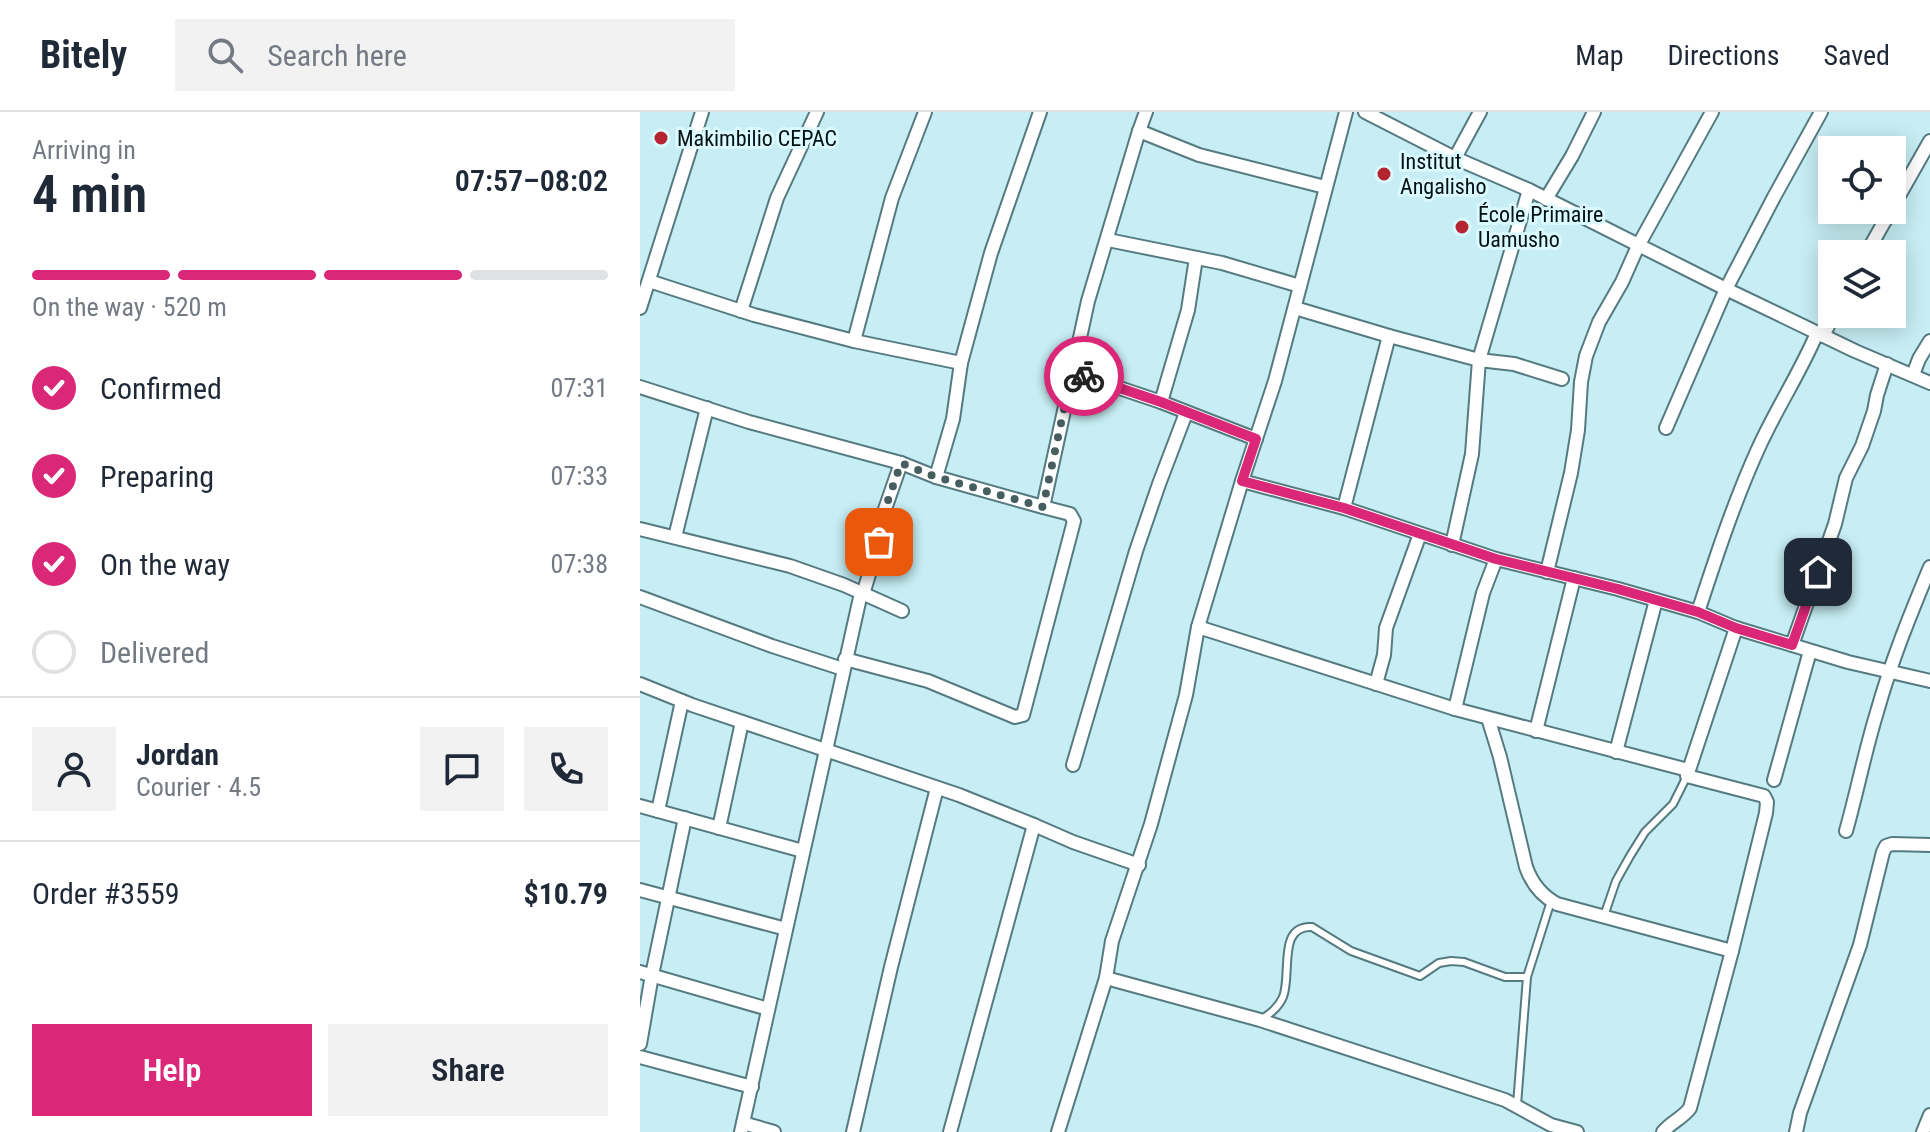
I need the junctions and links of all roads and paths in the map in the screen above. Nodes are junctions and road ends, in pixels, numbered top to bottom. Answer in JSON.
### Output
{"nodes":[{"id":1,"x":702,"y":112,"type":"edge"},
{"id":2,"x":817,"y":112,"type":"edge"},
{"id":3,"x":925,"y":112,"type":"edge"},
{"id":4,"x":1040,"y":112,"type":"edge"},
{"id":5,"x":1146,"y":112,"type":"edge"},
{"id":6,"x":1346,"y":112,"type":"edge"},
{"id":7,"x":1365,"y":112,"type":"edge"},
{"id":8,"x":1480,"y":112,"type":"edge"},
{"id":9,"x":1594,"y":112,"type":"edge"},
{"id":10,"x":1712,"y":112,"type":"edge"},
{"id":11,"x":1821,"y":112,"type":"edge"},
{"id":12,"x":1139,"y":131,"type":"junction"},
{"id":13,"x":1930,"y":141,"type":"edge"},
{"id":14,"x":1455,"y":158,"type":"junction"},
{"id":15,"x":1906,"y":183,"type":"edge"},
{"id":16,"x":1325,"y":187,"type":"junction"},
{"id":17,"x":1529,"y":190,"type":"junction"},
{"id":18,"x":1546,"y":199,"type":"junction"},
{"id":19,"x":1108,"y":240,"type":"junction"},
{"id":20,"x":1638,"y":246,"type":"junction"},
{"id":21,"x":1196,"y":258,"type":"junction"},
{"id":22,"x":649,"y":281,"type":"junction"},
{"id":23,"x":1300,"y":286,"type":"junction"},
{"id":24,"x":1726,"y":289,"type":"junction"},
{"id":25,"x":640,"y":308,"type":"edge"},
{"id":26,"x":1295,"y":308,"type":"junction"},
{"id":27,"x":741,"y":311,"type":"junction"},
{"id":28,"x":1824,"y":328,"type":"edge"},
{"id":29,"x":1820,"y":334,"type":"junction"},
{"id":30,"x":1389,"y":336,"type":"junction"},
{"id":31,"x":854,"y":341,"type":"junction"},
{"id":32,"x":1930,"y":341,"type":"edge"},
{"id":33,"x":1479,"y":360,"type":"junction"},
{"id":34,"x":961,"y":363,"type":"junction"},
{"id":35,"x":1887,"y":364,"type":"junction"},
{"id":36,"x":1072,"y":372,"type":"junction"},
{"id":37,"x":1913,"y":375,"type":"junction"},
{"id":38,"x":1562,"y":379,"type":"dead end"},
{"id":39,"x":1930,"y":383,"type":"edge"},
{"id":40,"x":640,"y":387,"type":"edge"},
{"id":41,"x":1161,"y":402,"type":"junction"},
{"id":42,"x":707,"y":408,"type":"junction"},
{"id":43,"x":1186,"y":413,"type":"junction"},
{"id":44,"x":1666,"y":428,"type":"dead end"},
{"id":45,"x":1256,"y":439,"type":"junction"},
{"id":46,"x":901,"y":463,"type":"junction"},
{"id":47,"x":936,"y":477,"type":"junction"},
{"id":48,"x":1242,"y":481,"type":"junction"},
{"id":49,"x":1043,"y":507,"type":"junction"},
{"id":50,"x":1344,"y":508,"type":"junction"},
{"id":51,"x":640,"y":529,"type":"edge"},
{"id":52,"x":1420,"y":534,"type":"junction"},
{"id":53,"x":675,"y":537,"type":"junction"},
{"id":54,"x":1452,"y":545,"type":"junction"},
{"id":55,"x":1496,"y":559,"type":"junction"},
{"id":56,"x":1930,"y":567,"type":"edge"},
{"id":57,"x":1547,"y":572,"type":"junction"},
{"id":58,"x":1574,"y":578,"type":"junction"},
{"id":59,"x":862,"y":593,"type":"junction"},
{"id":60,"x":640,"y":597,"type":"edge"},
{"id":61,"x":1656,"y":600,"type":"junction"},
{"id":62,"x":902,"y":611,"type":"dead end"},
{"id":63,"x":1698,"y":612,"type":"junction"},
{"id":64,"x":1198,"y":627,"type":"junction"},
{"id":65,"x":1736,"y":628,"type":"junction"},
{"id":66,"x":1792,"y":645,"type":"junction"},
{"id":67,"x":1810,"y":651,"type":"junction"},
{"id":68,"x":844,"y":664,"type":"junction"},
{"id":69,"x":1889,"y":672,"type":"junction"},
{"id":70,"x":1930,"y":681,"type":"edge"},
{"id":71,"x":640,"y":684,"type":"edge"},
{"id":72,"x":1376,"y":684,"type":"junction"},
{"id":73,"x":682,"y":701,"type":"junction"},
{"id":74,"x":1455,"y":709,"type":"junction"},
{"id":75,"x":1488,"y":718,"type":"junction"},
{"id":76,"x":742,"y":722,"type":"junction"},
{"id":77,"x":1536,"y":731,"type":"junction"},
{"id":78,"x":826,"y":750,"type":"junction"},
{"id":79,"x":1616,"y":752,"type":"junction"},
{"id":80,"x":1073,"y":765,"type":"dead end"},
{"id":81,"x":1688,"y":773,"type":"junction"},
{"id":82,"x":1774,"y":780,"type":"dead end"},
{"id":83,"x":937,"y":788,"type":"junction"},
{"id":84,"x":640,"y":806,"type":"edge"},
{"id":85,"x":658,"y":811,"type":"junction"},
{"id":86,"x":685,"y":818,"type":"junction"},
{"id":87,"x":1034,"y":825,"type":"junction"},
{"id":88,"x":719,"y":828,"type":"junction"},
{"id":89,"x":1846,"y":831,"type":"dead end"},
{"id":90,"x":1930,"y":845,"type":"edge"},
{"id":91,"x":803,"y":851,"type":"junction"},
{"id":92,"x":1139,"y":865,"type":"junction"},
{"id":93,"x":640,"y":890,"type":"edge"},
{"id":94,"x":669,"y":897,"type":"junction"},
{"id":95,"x":1551,"y":901,"type":"junction"},
{"id":96,"x":1604,"y":917,"type":"junction"},
{"id":97,"x":786,"y":929,"type":"junction"},
{"id":98,"x":1732,"y":951,"type":"junction"},
{"id":99,"x":646,"y":974,"type":"edge"},
{"id":100,"x":1527,"y":977,"type":"junction"},
{"id":101,"x":1106,"y":978,"type":"junction"},
{"id":102,"x":768,"y":1009,"type":"junction"},
{"id":103,"x":1260,"y":1020,"type":"junction"},
{"id":104,"x":640,"y":1044,"type":"edge"},
{"id":105,"x":640,"y":1057,"type":"edge"},
{"id":106,"x":752,"y":1087,"type":"junction"},
{"id":107,"x":1517,"y":1106,"type":"junction"},
{"id":108,"x":1930,"y":1115,"type":"edge"},
{"id":109,"x":742,"y":1127,"type":"edge"},
{"id":110,"x":774,"y":1132,"type":"edge"},
{"id":111,"x":853,"y":1132,"type":"edge"},
{"id":112,"x":950,"y":1132,"type":"edge"},
{"id":113,"x":1058,"y":1132,"type":"edge"},
{"id":114,"x":1577,"y":1132,"type":"edge"},
{"id":115,"x":1663,"y":1132,"type":"edge"},
{"id":116,"x":1796,"y":1132,"type":"edge"},
{"id":117,"x":1923,"y":1132,"type":"edge"}],
"edges":[{"from":1,"to":22,"type":"street"},
{"from":2,"to":27,"type":"street"},
{"from":3,"to":31,"type":"street"},
{"from":4,"to":34,"type":"street"},
{"from":5,"to":12,"type":"street"},
{"from":6,"to":16,"type":"street"},
{"from":7,"to":14,"type":"street"},
{"from":8,"to":14,"type":"street"},
{"from":9,"to":18,"type":"street"},
{"from":10,"to":20,"type":"street"},
{"from":11,"to":24,"type":"street"},
{"from":12,"to":16,"type":"street"},
{"from":12,"to":19,"type":"street"},
{"from":13,"to":15,"type":"street"},
{"from":14,"to":17,"type":"street"},
{"from":16,"to":23,"type":"street"},
{"from":17,"to":18,"type":"street"},
{"from":17,"to":33,"type":"street"},
{"from":18,"to":20,"type":"street"},
{"from":19,"to":21,"type":"street"},
{"from":19,"to":36,"type":"street"},
{"from":20,"to":24,"type":"street"},
{"from":20,"to":57,"type":"street"},
{"from":21,"to":23,"type":"street"},
{"from":21,"to":41,"type":"street"},
{"from":22,"to":25,"type":"street"},
{"from":22,"to":27,"type":"street"},
{"from":23,"to":26,"type":"street"},
{"from":24,"to":29,"type":"street"},
{"from":24,"to":44,"type":"street"},
{"from":26,"to":30,"type":"street"},
{"from":26,"to":45,"type":"street"},
{"from":27,"to":31,"type":"street"},
{"from":28,"to":29,"type":"street"},
{"from":29,"to":35,"type":"street"},
{"from":29,"to":63,"type":"street"},
{"from":30,"to":33,"type":"street"},
{"from":30,"to":50,"type":"street"},
{"from":31,"to":34,"type":"street"},
{"from":32,"to":37,"type":"street"},
{"from":33,"to":38,"type":"street"},
{"from":33,"to":54,"type":"street"},
{"from":34,"to":47,"type":"street"},
{"from":35,"to":37,"type":"street"},
{"from":35,"to":66,"type":"street"},
{"from":36,"to":41,"type":"street"},
{"from":36,"to":49,"type":"street"},
{"from":37,"to":39,"type":"street"},
{"from":40,"to":42,"type":"street"},
{"from":41,"to":43,"type":"street"},
{"from":42,"to":46,"type":"street"},
{"from":42,"to":53,"type":"street"},
{"from":43,"to":45,"type":"street"},
{"from":43,"to":80,"type":"street"},
{"from":45,"to":48,"type":"street"},
{"from":46,"to":47,"type":"street"},
{"from":46,"to":59,"type":"street"},
{"from":47,"to":49,"type":"street"},
{"from":48,"to":50,"type":"street"},
{"from":48,"to":64,"type":"street"},
{"from":49,"to":68,"type":"street"},
{"from":50,"to":52,"type":"street"},
{"from":51,"to":53,"type":"street"},
{"from":52,"to":54,"type":"street"},
{"from":52,"to":72,"type":"street"},
{"from":53,"to":59,"type":"street"},
{"from":54,"to":55,"type":"street"},
{"from":55,"to":57,"type":"street"},
{"from":55,"to":74,"type":"street"},
{"from":56,"to":69,"type":"street"},
{"from":57,"to":58,"type":"street"},
{"from":58,"to":61,"type":"street"},
{"from":58,"to":77,"type":"street"},
{"from":59,"to":62,"type":"street"},
{"from":59,"to":68,"type":"street"},
{"from":60,"to":68,"type":"street"},
{"from":61,"to":63,"type":"street"},
{"from":61,"to":79,"type":"street"},
{"from":63,"to":65,"type":"street"},
{"from":64,"to":72,"type":"street"},
{"from":64,"to":92,"type":"street"},
{"from":65,"to":66,"type":"street"},
{"from":65,"to":81,"type":"street"},
{"from":66,"to":67,"type":"street"},
{"from":67,"to":69,"type":"street"},
{"from":67,"to":82,"type":"street"},
{"from":68,"to":78,"type":"street"},
{"from":69,"to":70,"type":"street"},
{"from":69,"to":89,"type":"street"},
{"from":71,"to":73,"type":"street"},
{"from":72,"to":74,"type":"street"},
{"from":73,"to":76,"type":"street"},
{"from":73,"to":85,"type":"street"},
{"from":74,"to":75,"type":"street"},
{"from":75,"to":77,"type":"street"},
{"from":75,"to":95,"type":"street"},
{"from":76,"to":78,"type":"street"},
{"from":76,"to":88,"type":"street"},
{"from":77,"to":79,"type":"street"},
{"from":78,"to":83,"type":"street"},
{"from":78,"to":91,"type":"street"},
{"from":79,"to":81,"type":"street"},
{"from":81,"to":96,"type":"lane"},
{"from":81,"to":98,"type":"street"},
{"from":83,"to":87,"type":"street"},
{"from":83,"to":111,"type":"street"},
{"from":84,"to":85,"type":"street"},
{"from":85,"to":86,"type":"street"},
{"from":86,"to":88,"type":"street"},
{"from":86,"to":94,"type":"street"},
{"from":87,"to":92,"type":"street"},
{"from":87,"to":112,"type":"street"},
{"from":88,"to":91,"type":"street"},
{"from":90,"to":116,"type":"street"},
{"from":91,"to":97,"type":"street"},
{"from":92,"to":101,"type":"street"},
{"from":93,"to":94,"type":"street"},
{"from":94,"to":97,"type":"street"},
{"from":94,"to":99,"type":"street"},
{"from":95,"to":96,"type":"street"},
{"from":95,"to":100,"type":"lane"},
{"from":96,"to":98,"type":"street"},
{"from":97,"to":102,"type":"street"},
{"from":98,"to":115,"type":"street"},
{"from":99,"to":102,"type":"street"},
{"from":99,"to":104,"type":"street"},
{"from":100,"to":103,"type":"lane"},
{"from":100,"to":107,"type":"lane"},
{"from":101,"to":103,"type":"street"},
{"from":101,"to":113,"type":"street"},
{"from":102,"to":106,"type":"street"},
{"from":103,"to":107,"type":"street"},
{"from":105,"to":106,"type":"street"},
{"from":106,"to":109,"type":"street"},
{"from":107,"to":114,"type":"street"},
{"from":108,"to":117,"type":"street"},
{"from":109,"to":110,"type":"street"}]}
